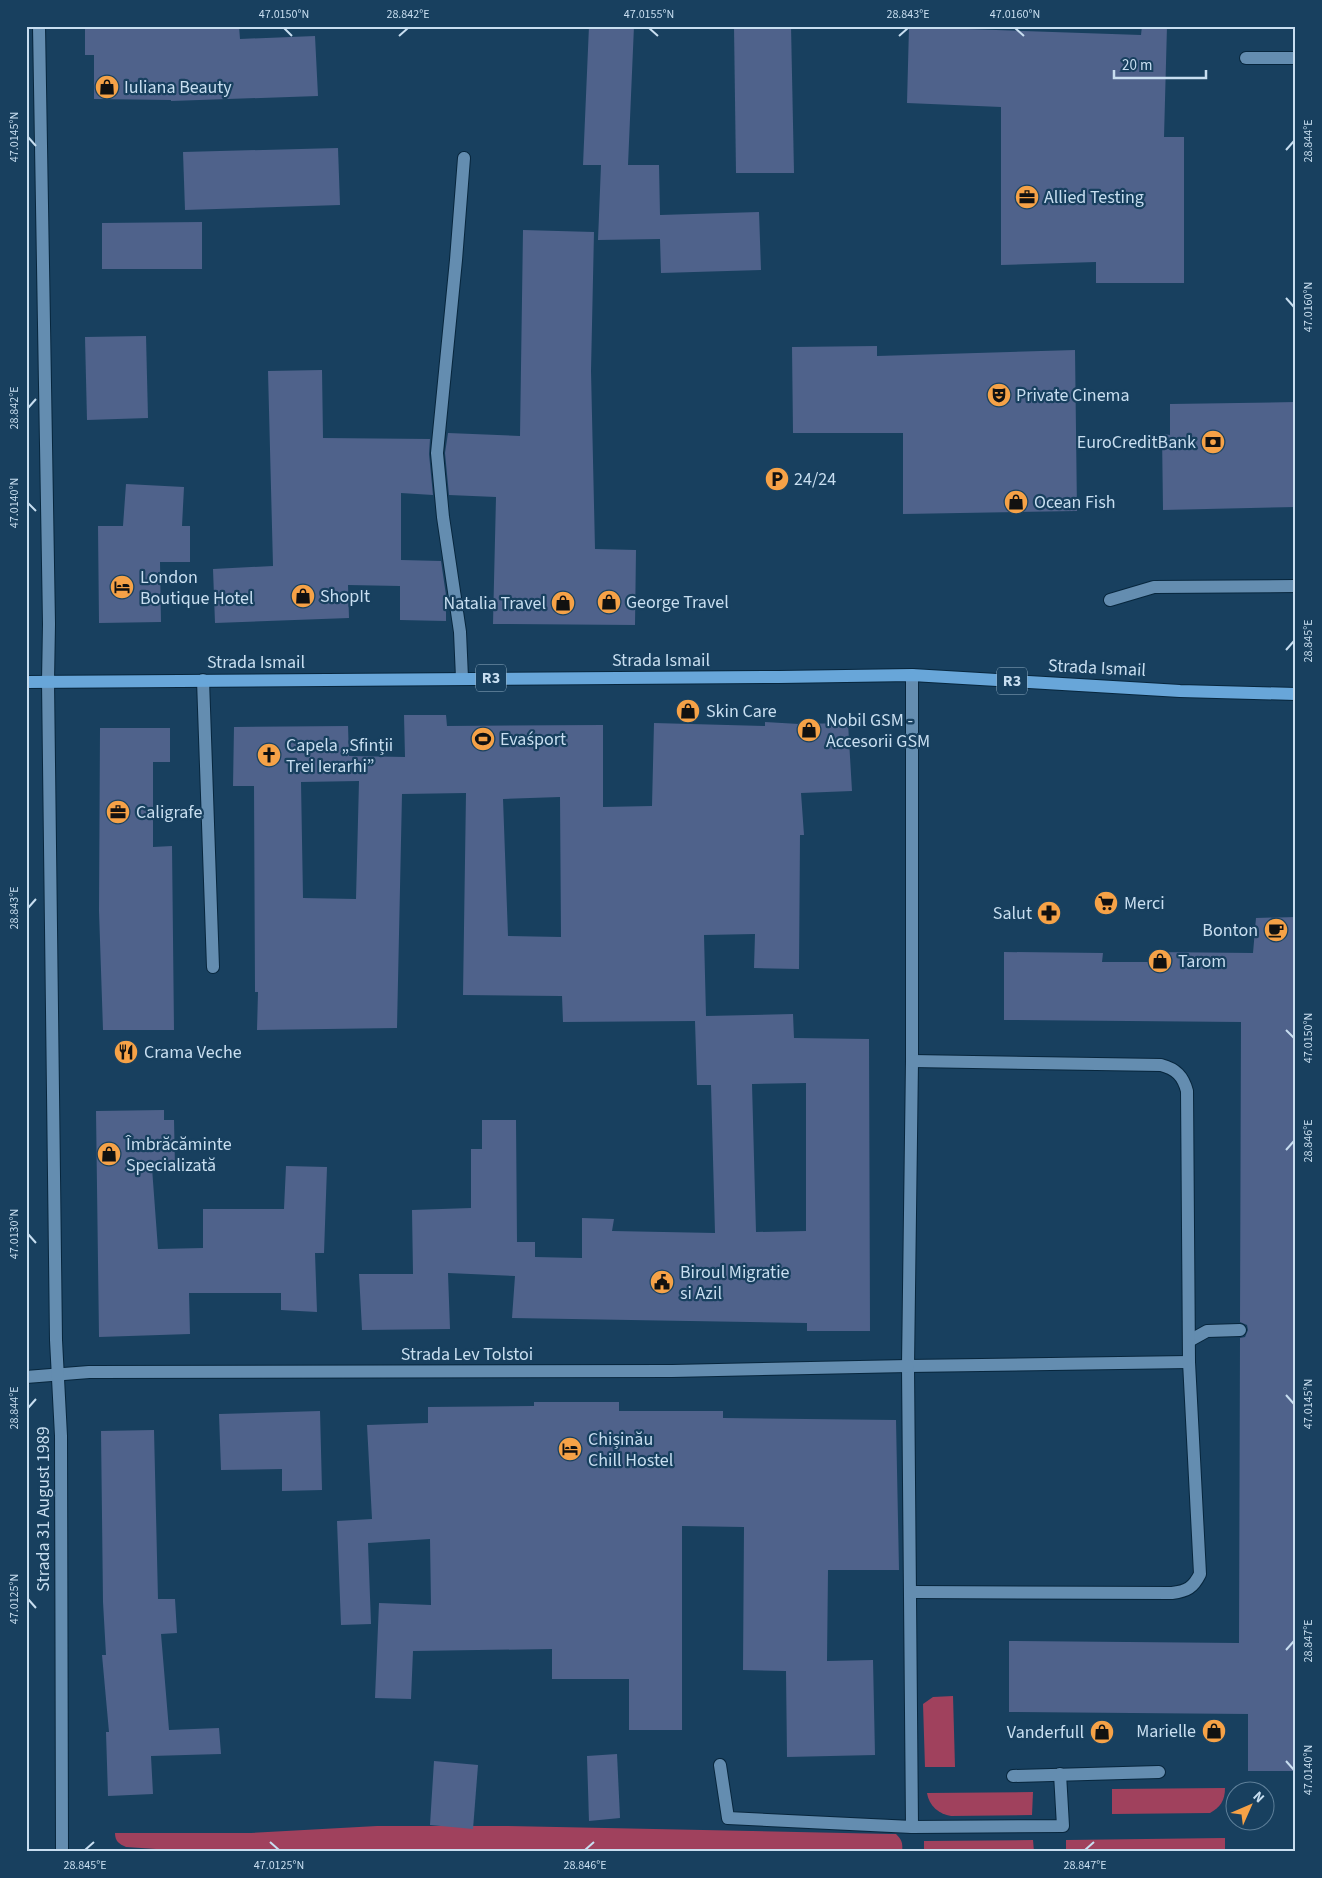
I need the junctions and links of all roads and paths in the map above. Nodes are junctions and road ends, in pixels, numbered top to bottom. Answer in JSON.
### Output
{"nodes":[{"id":1,"x":39,"y":26,"type":"edge"},
{"id":2,"x":1246,"y":58,"type":"dead end"},
{"id":3,"x":1296,"y":58,"type":"edge"},
{"id":4,"x":464,"y":158,"type":"dead end"},
{"id":5,"x":1296,"y":586,"type":"edge"},
{"id":6,"x":1110,"y":600,"type":"dead end"},
{"id":7,"x":912,"y":675,"type":"junction"},
{"id":8,"x":462,"y":678,"type":"junction"},
{"id":9,"x":203,"y":680,"type":"junction"},
{"id":10,"x":26,"y":682,"type":"edge"},
{"id":11,"x":48,"y":682,"type":"junction"},
{"id":12,"x":1296,"y":694,"type":"edge"},
{"id":13,"x":213,"y":967,"type":"dead end"},
{"id":14,"x":912,"y":1061,"type":"junction"},
{"id":15,"x":1240,"y":1330,"type":"dead end"},
{"id":16,"x":1189,"y":1341,"type":"junction"},
{"id":17,"x":1189,"y":1362,"type":"junction"},
{"id":18,"x":908,"y":1366,"type":"junction"},
{"id":19,"x":58,"y":1376,"type":"junction"},
{"id":20,"x":26,"y":1377,"type":"edge"},
{"id":21,"x":910,"y":1592,"type":"junction"},
{"id":22,"x":720,"y":1765,"type":"dead end"},
{"id":23,"x":1159,"y":1772,"type":"dead end"},
{"id":24,"x":1060,"y":1774,"type":"junction"},
{"id":25,"x":1013,"y":1776,"type":"dead end"},
{"id":26,"x":912,"y":1827,"type":"junction"},
{"id":27,"x":62,"y":1852,"type":"edge"}],
"edges":[{"from":1,"to":11,"type":"street","name":"Strada 31 August 1989"},
{"from":2,"to":3,"type":"street"},
{"from":4,"to":8,"type":"street"},
{"from":5,"to":6,"type":"street"},
{"from":7,"to":8,"type":"main road","name":"Strada Ismail","number":"R3"},
{"from":7,"to":12,"type":"main road","name":"Strada Ismail","number":"R3"},
{"from":7,"to":14,"type":"street"},
{"from":8,"to":9,"type":"main road","name":"Strada Ismail","number":"R3"},
{"from":9,"to":11,"type":"main road","name":"Strada Ismail","number":"R3"},
{"from":9,"to":13,"type":"street"},
{"from":10,"to":11,"type":"main road","name":"Strada Ismail","number":"R3"},
{"from":11,"to":19,"type":"street","name":"Strada 31 August 1989"},
{"from":14,"to":16,"type":"street"},
{"from":14,"to":18,"type":"street"},
{"from":15,"to":16,"type":"street"},
{"from":16,"to":17,"type":"street"},
{"from":17,"to":18,"type":"street","name":"Strada Lev Tolstoi"},
{"from":17,"to":21,"type":"street"},
{"from":18,"to":19,"type":"street","name":"Strada Lev Tolstoi"},
{"from":18,"to":21,"type":"street"},
{"from":19,"to":20,"type":"street","name":"Strada Lev Tolstoi"},
{"from":19,"to":27,"type":"street","name":"Strada 31 August 1989"},
{"from":21,"to":26,"type":"street"},
{"from":22,"to":26,"type":"street"},
{"from":23,"to":24,"type":"street"},
{"from":24,"to":25,"type":"street"},
{"from":24,"to":26,"type":"street"}]}
